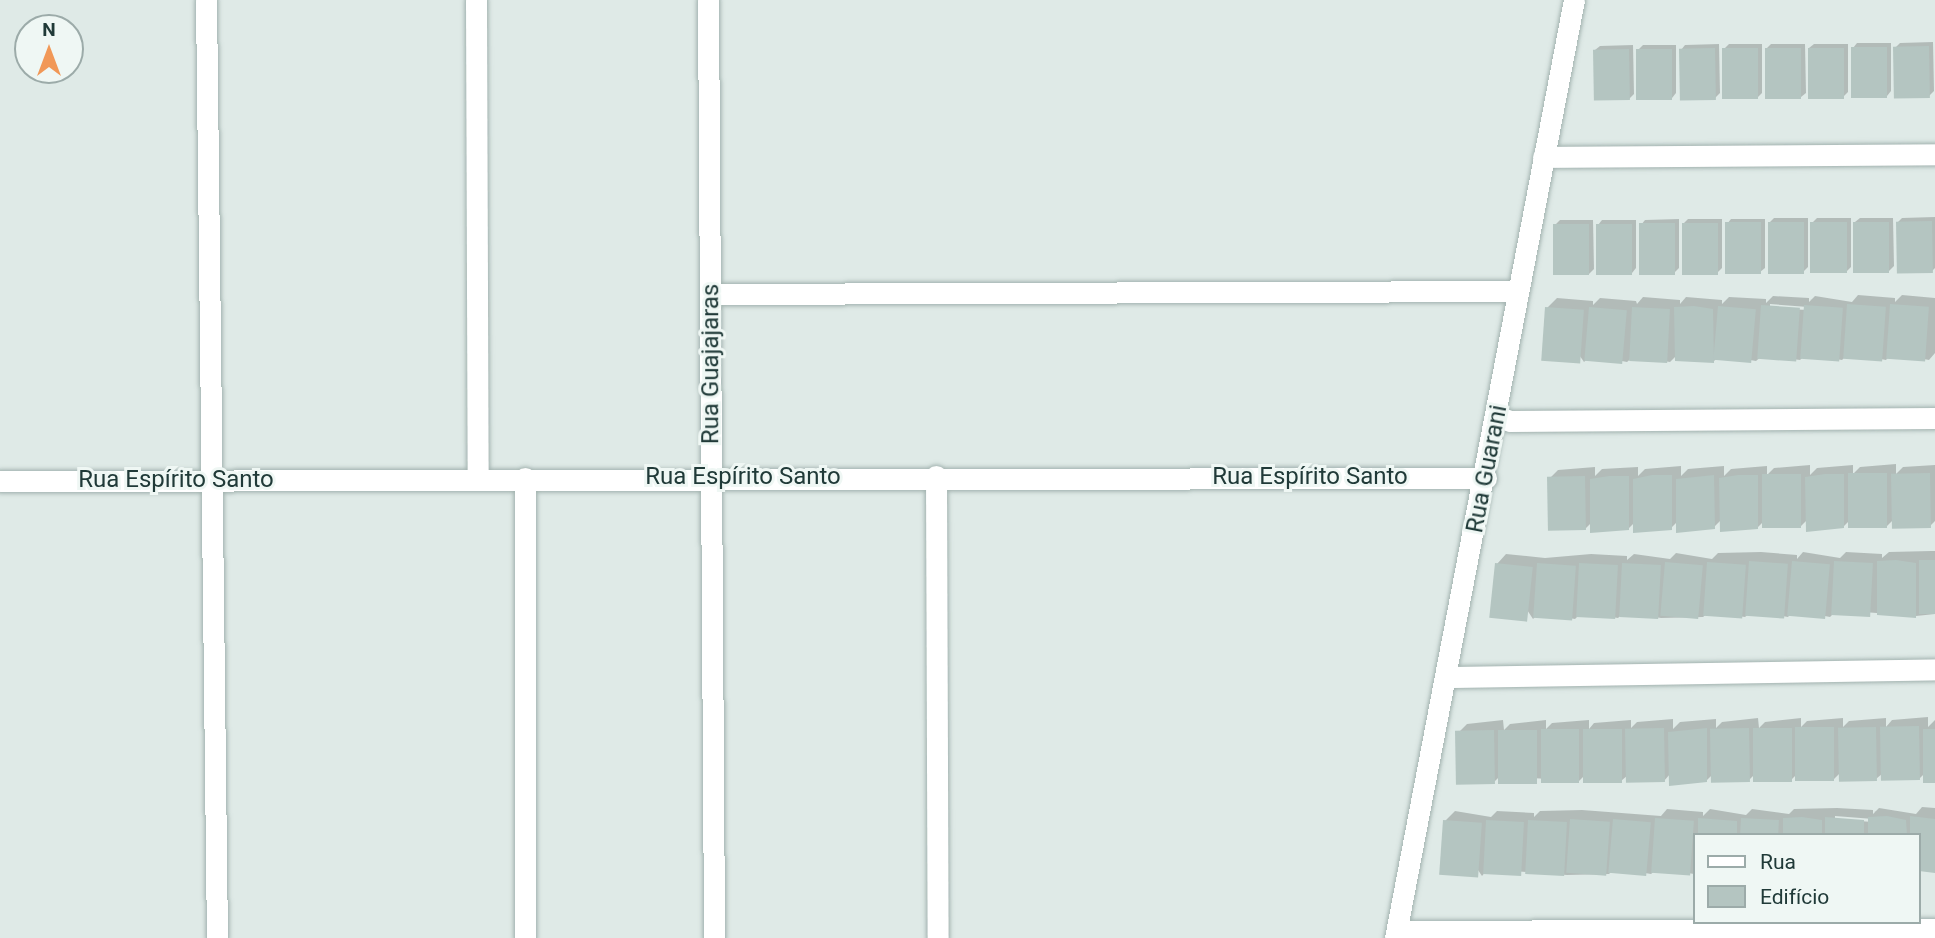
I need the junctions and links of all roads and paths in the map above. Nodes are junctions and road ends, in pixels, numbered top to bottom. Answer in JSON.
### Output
{"nodes":[{"id":1,"x":206,"y":0,"type":"edge"},
{"id":2,"x":476,"y":0,"type":"edge"},
{"id":3,"x":708,"y":0,"type":"edge"},
{"id":4,"x":1574,"y":0,"type":"edge"},
{"id":5,"x":1935,"y":154,"type":"edge"},
{"id":6,"x":1543,"y":157,"type":"junction"},
{"id":7,"x":1518,"y":291,"type":"junction"},
{"id":8,"x":710,"y":294,"type":"junction"},
{"id":9,"x":1497,"y":416,"type":"junction"},
{"id":10,"x":1935,"y":418,"type":"edge"},
{"id":11,"x":936,"y":476,"type":"junction"},
{"id":12,"x":711,"y":477,"type":"junction"},
{"id":13,"x":478,"y":478,"type":"junction"},
{"id":14,"x":525,"y":478,"type":"junction"},
{"id":15,"x":1486,"y":478,"type":"junction"},
{"id":16,"x":209,"y":480,"type":"junction"},
{"id":17,"x":0,"y":481,"type":"edge"},
{"id":18,"x":1935,"y":669,"type":"edge"},
{"id":19,"x":1447,"y":677,"type":"junction"},
{"id":20,"x":1935,"y":929,"type":"edge"},
{"id":21,"x":1396,"y":934,"type":"edge"},
{"id":22,"x":217,"y":938,"type":"edge"},
{"id":23,"x":525,"y":938,"type":"edge"},
{"id":24,"x":714,"y":938,"type":"edge"},
{"id":25,"x":938,"y":938,"type":"edge"}],
"edges":[{"from":1,"to":16,"type":"street"},
{"from":2,"to":13,"type":"street"},
{"from":3,"to":8,"type":"street","name":"Rua Guajajaras"},
{"from":4,"to":6,"type":"street","name":"Rua Guarani"},
{"from":5,"to":6,"type":"street"},
{"from":6,"to":7,"type":"street","name":"Rua Guarani"},
{"from":7,"to":8,"type":"street"},
{"from":7,"to":9,"type":"street","name":"Rua Guarani"},
{"from":8,"to":12,"type":"street","name":"Rua Guajajaras"},
{"from":9,"to":10,"type":"street"},
{"from":9,"to":15,"type":"street","name":"Rua Guarani"},
{"from":11,"to":12,"type":"street","name":"Rua Espírito Santo"},
{"from":11,"to":15,"type":"street","name":"Rua Espírito Santo"},
{"from":11,"to":25,"type":"street"},
{"from":12,"to":14,"type":"street","name":"Rua Espírito Santo"},
{"from":12,"to":24,"type":"street","name":"Rua Guajajaras"},
{"from":13,"to":14,"type":"street","name":"Rua Espírito Santo"},
{"from":13,"to":16,"type":"street","name":"Rua Espírito Santo"},
{"from":14,"to":23,"type":"street"},
{"from":15,"to":19,"type":"street","name":"Rua Guarani"},
{"from":16,"to":17,"type":"street","name":"Rua Espírito Santo"},
{"from":16,"to":22,"type":"street"},
{"from":18,"to":19,"type":"street"},
{"from":19,"to":21,"type":"street","name":"Rua Guarani"},
{"from":20,"to":21,"type":"street"}]}
